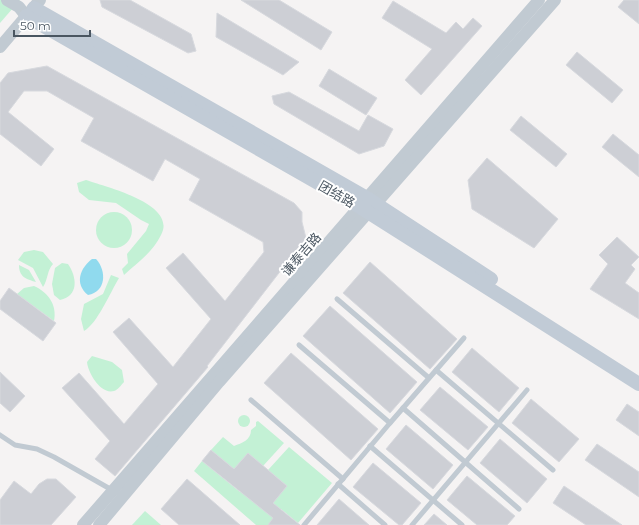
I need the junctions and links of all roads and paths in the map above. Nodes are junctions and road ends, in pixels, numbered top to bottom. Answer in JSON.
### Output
{"nodes":[{"id":1,"x":7,"y":0,"type":"edge"},
{"id":2,"x":539,"y":0,"type":"edge"},
{"id":3,"x":555,"y":0,"type":"edge"},
{"id":4,"x":30,"y":8,"type":"edge"},
{"id":5,"x":0,"y":47,"type":"edge"},
{"id":6,"x":368,"y":205,"type":"junction"},
{"id":7,"x":337,"y":299,"type":"dead end"},
{"id":8,"x":464,"y":338,"type":"dead end"},
{"id":9,"x":299,"y":345,"type":"dead end"},
{"id":10,"x":436,"y":370,"type":"junction"},
{"id":11,"x":639,"y":376,"type":"edge"},
{"id":12,"x":429,"y":378,"type":"junction"},
{"id":13,"x":639,"y":384,"type":"edge"},
{"id":14,"x":527,"y":390,"type":"dead end"},
{"id":15,"x":251,"y":400,"type":"dead end"},
{"id":16,"x":403,"y":408,"type":"junction"},
{"id":17,"x":390,"y":423,"type":"junction"},
{"id":18,"x":499,"y":424,"type":"junction"},
{"id":19,"x":0,"y":435,"type":"edge"},
{"id":20,"x":370,"y":446,"type":"junction"},
{"id":21,"x":466,"y":462,"type":"junction"},
{"id":22,"x":553,"y":470,"type":"dead end"},
{"id":23,"x":343,"y":479,"type":"junction"},
{"id":24,"x":338,"y":484,"type":"junction"},
{"id":25,"x":112,"y":490,"type":"junction"},
{"id":26,"x":434,"y":500,"type":"junction"},
{"id":27,"x":519,"y":509,"type":"dead end"},
{"id":28,"x":306,"y":524,"type":"edge"},
{"id":29,"x":83,"y":525,"type":"edge"},
{"id":30,"x":99,"y":525,"type":"edge"},
{"id":31,"x":385,"y":525,"type":"edge"},
{"id":32,"x":412,"y":525,"type":"edge"},
{"id":33,"x":462,"y":525,"type":"edge"}],
"edges":[{"from":1,"to":4,"type":"street"},
{"from":2,"to":6,"type":"street","name":"谦泰吉路"},
{"from":3,"to":6,"type":"street","name":"谦泰吉路"},
{"from":4,"to":5,"type":"street"},
{"from":4,"to":6,"type":"main road","name":"团结路"},
{"from":6,"to":11,"type":"main road","name":"团结路"},
{"from":6,"to":13,"type":"main road","name":"团结路"},
{"from":6,"to":25,"type":"street","name":"谦泰吉路"},
{"from":6,"to":30,"type":"street","name":"谦泰吉路"},
{"from":7,"to":12,"type":"lane"},
{"from":8,"to":10,"type":"lane"},
{"from":9,"to":17,"type":"lane"},
{"from":10,"to":12,"type":"lane"},
{"from":10,"to":18,"type":"lane"},
{"from":12,"to":16,"type":"lane"},
{"from":14,"to":18,"type":"lane"},
{"from":15,"to":23,"type":"lane"},
{"from":16,"to":17,"type":"lane"},
{"from":16,"to":21,"type":"lane"},
{"from":17,"to":20,"type":"lane"},
{"from":18,"to":21,"type":"lane"},
{"from":18,"to":22,"type":"lane"},
{"from":19,"to":25,"type":"lane"},
{"from":20,"to":23,"type":"lane"},
{"from":20,"to":26,"type":"lane"},
{"from":21,"to":26,"type":"lane"},
{"from":21,"to":27,"type":"lane"},
{"from":23,"to":24,"type":"lane"},
{"from":24,"to":28,"type":"lane"},
{"from":24,"to":31,"type":"lane"},
{"from":25,"to":29,"type":"street","name":"谦泰吉路"},
{"from":26,"to":32,"type":"lane"},
{"from":26,"to":33,"type":"lane"}]}
